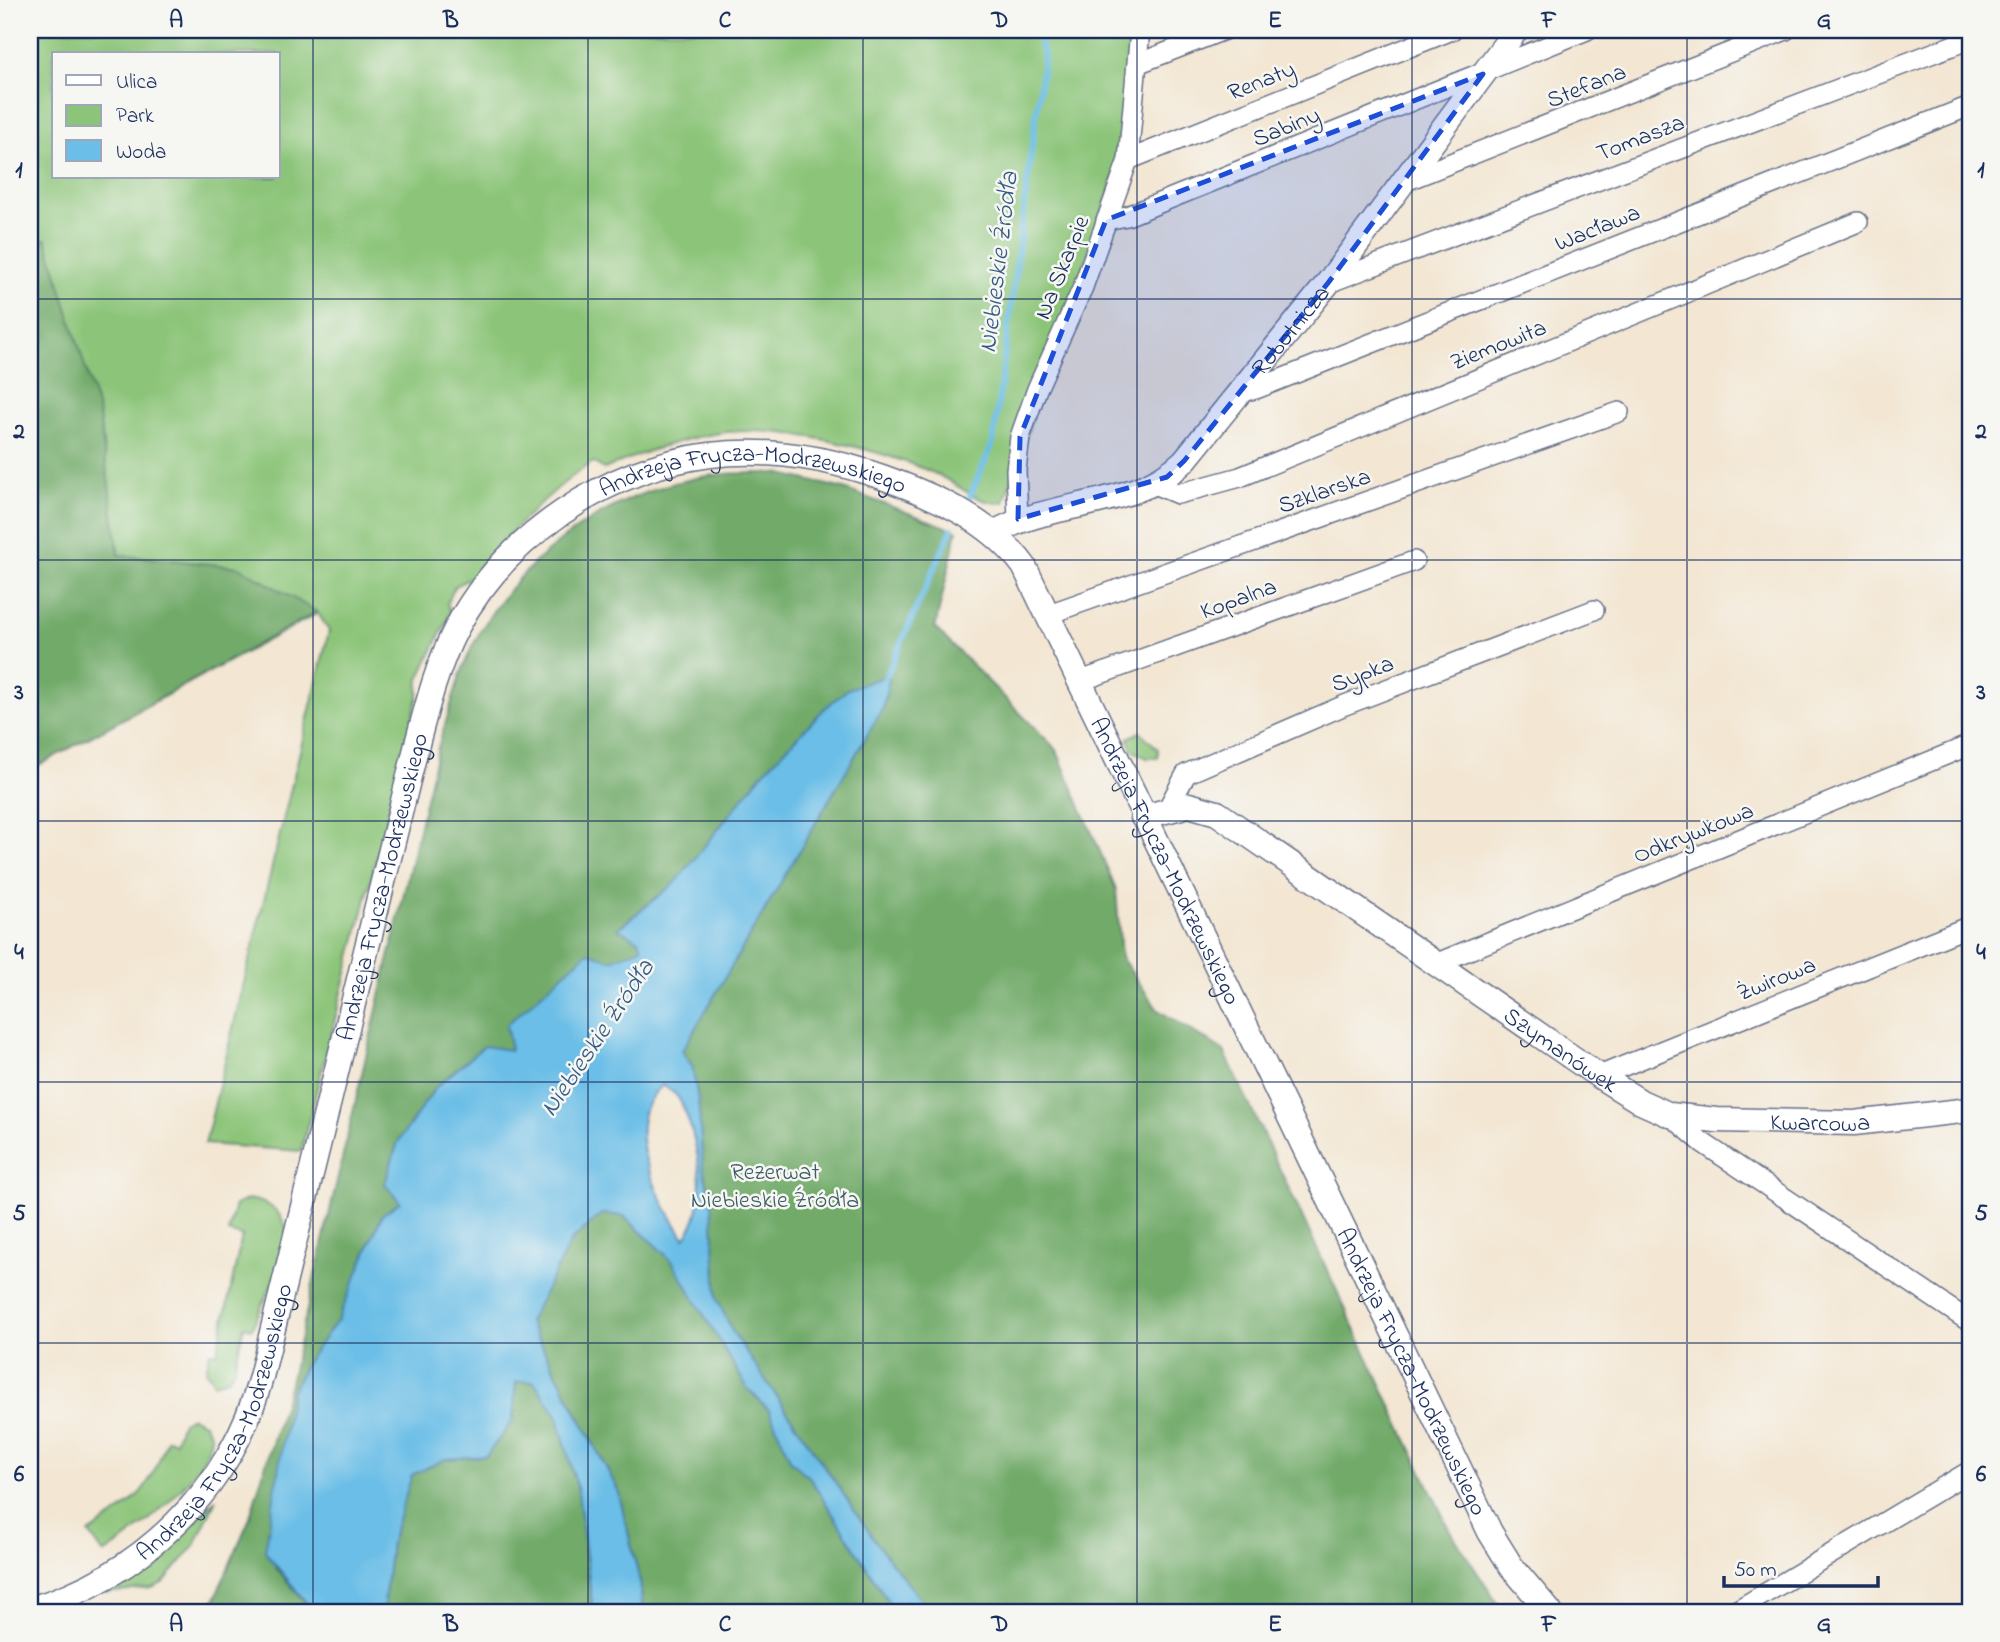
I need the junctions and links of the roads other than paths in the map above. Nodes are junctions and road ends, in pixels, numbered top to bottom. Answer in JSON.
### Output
{"nodes":[{"id":1,"x":1140,"y":30,"type":"edge"},
{"id":2,"x":1224,"y":30,"type":"edge"},
{"id":3,"x":1452,"y":30,"type":"edge"},
{"id":4,"x":1517,"y":30,"type":"edge"},
{"id":5,"x":1587,"y":30,"type":"edge"},
{"id":6,"x":1786,"y":30,"type":"edge"},
{"id":7,"x":1970,"y":38,"type":"edge"},
{"id":8,"x":1137,"y":64,"type":"junction"},
{"id":9,"x":1483,"y":75,"type":"junction"},
{"id":10,"x":1970,"y":106,"type":"edge"},
{"id":11,"x":1128,"y":160,"type":"junction"},
{"id":12,"x":1403,"y":183,"type":"junction"},
{"id":13,"x":1106,"y":220,"type":"junction"},
{"id":14,"x":1858,"y":222,"type":"dead end"},
{"id":15,"x":1328,"y":283,"type":"junction"},
{"id":16,"x":1240,"y":392,"type":"junction"},
{"id":17,"x":1619,"y":412,"type":"dead end"},
{"id":18,"x":1154,"y":484,"type":"junction"},
{"id":19,"x":1018,"y":519,"type":"junction"},
{"id":20,"x":994,"y":533,"type":"junction"},
{"id":21,"x":1415,"y":561,"type":"dead end"},
{"id":22,"x":1594,"y":610,"type":"dead end"},
{"id":23,"x":1046,"y":615,"type":"junction"},
{"id":24,"x":1078,"y":682,"type":"junction"},
{"id":25,"x":1970,"y":745,"type":"edge"},
{"id":26,"x":1168,"y":808,"type":"junction"},
{"id":27,"x":1143,"y":817,"type":"junction"},
{"id":28,"x":1970,"y":926,"type":"edge"},
{"id":29,"x":1435,"y":964,"type":"junction"},
{"id":30,"x":1599,"y":1076,"type":"junction"},
{"id":31,"x":1970,"y":1110,"type":"edge"},
{"id":32,"x":1670,"y":1115,"type":"junction"},
{"id":33,"x":1970,"y":1322,"type":"edge"},
{"id":34,"x":1970,"y":1471,"type":"edge"},
{"id":35,"x":33,"y":1608,"type":"edge"},
{"id":36,"x":1550,"y":1612,"type":"edge"},
{"id":37,"x":1734,"y":1612,"type":"edge"}],
"edges":[{"from":1,"to":8,"type":"street","name":"Na Skarpie"},
{"from":2,"to":8,"type":"street"},
{"from":3,"to":11,"type":"street","name":"Renaty"},
{"from":4,"to":9,"type":"street","name":"Robotnicza"},
{"from":5,"to":9,"type":"street","name":"Sabiny"},
{"from":6,"to":12,"type":"street","name":"Stefana"},
{"from":7,"to":15,"type":"street","name":"Tomasza"},
{"from":8,"to":11,"type":"street","name":"Na Skarpie"},
{"from":9,"to":12,"type":"street","name":"Robotnicza"},
{"from":9,"to":13,"type":"street","name":"Sabiny"},
{"from":10,"to":16,"type":"street","name":"Wacława"},
{"from":11,"to":13,"type":"street","name":"Na Skarpie"},
{"from":12,"to":15,"type":"street","name":"Robotnicza"},
{"from":13,"to":19,"type":"street","name":"Na Skarpie"},
{"from":14,"to":18,"type":"street","name":"Ziemowita"},
{"from":15,"to":16,"type":"street","name":"Robotnicza"},
{"from":16,"to":18,"type":"street","name":"Robotnicza"},
{"from":17,"to":23,"type":"street","name":"Szklarska"},
{"from":18,"to":19,"type":"street","name":"Robotnicza"},
{"from":19,"to":20,"type":"street","name":"Robotnicza"},
{"from":20,"to":23,"type":"street","name":"Andrzeja Frycza-Modrzewskiego"},
{"from":20,"to":35,"type":"street","name":"Andrzeja Frycza-Modrzewskiego"},
{"from":21,"to":24,"type":"street","name":"Kopalna"},
{"from":22,"to":26,"type":"street","name":"Sypka"},
{"from":23,"to":24,"type":"street","name":"Andrzeja Frycza-Modrzewskiego"},
{"from":24,"to":27,"type":"street","name":"Andrzeja Frycza-Modrzewskiego"},
{"from":25,"to":29,"type":"street","name":"Odkrywkowa"},
{"from":26,"to":27,"type":"street","name":"Szymanówek"},
{"from":26,"to":29,"type":"street","name":"Szymanówek"},
{"from":27,"to":36,"type":"street","name":"Andrzeja Frycza-Modrzewskiego"},
{"from":28,"to":30,"type":"street","name":"Żwirowa"},
{"from":29,"to":30,"type":"street","name":"Szymanówek"},
{"from":30,"to":32,"type":"street","name":"Szymanówek"},
{"from":31,"to":32,"type":"street","name":"Kwarcowa"},
{"from":32,"to":33,"type":"street","name":"Szymanówek"},
{"from":34,"to":37,"type":"street"}]}
